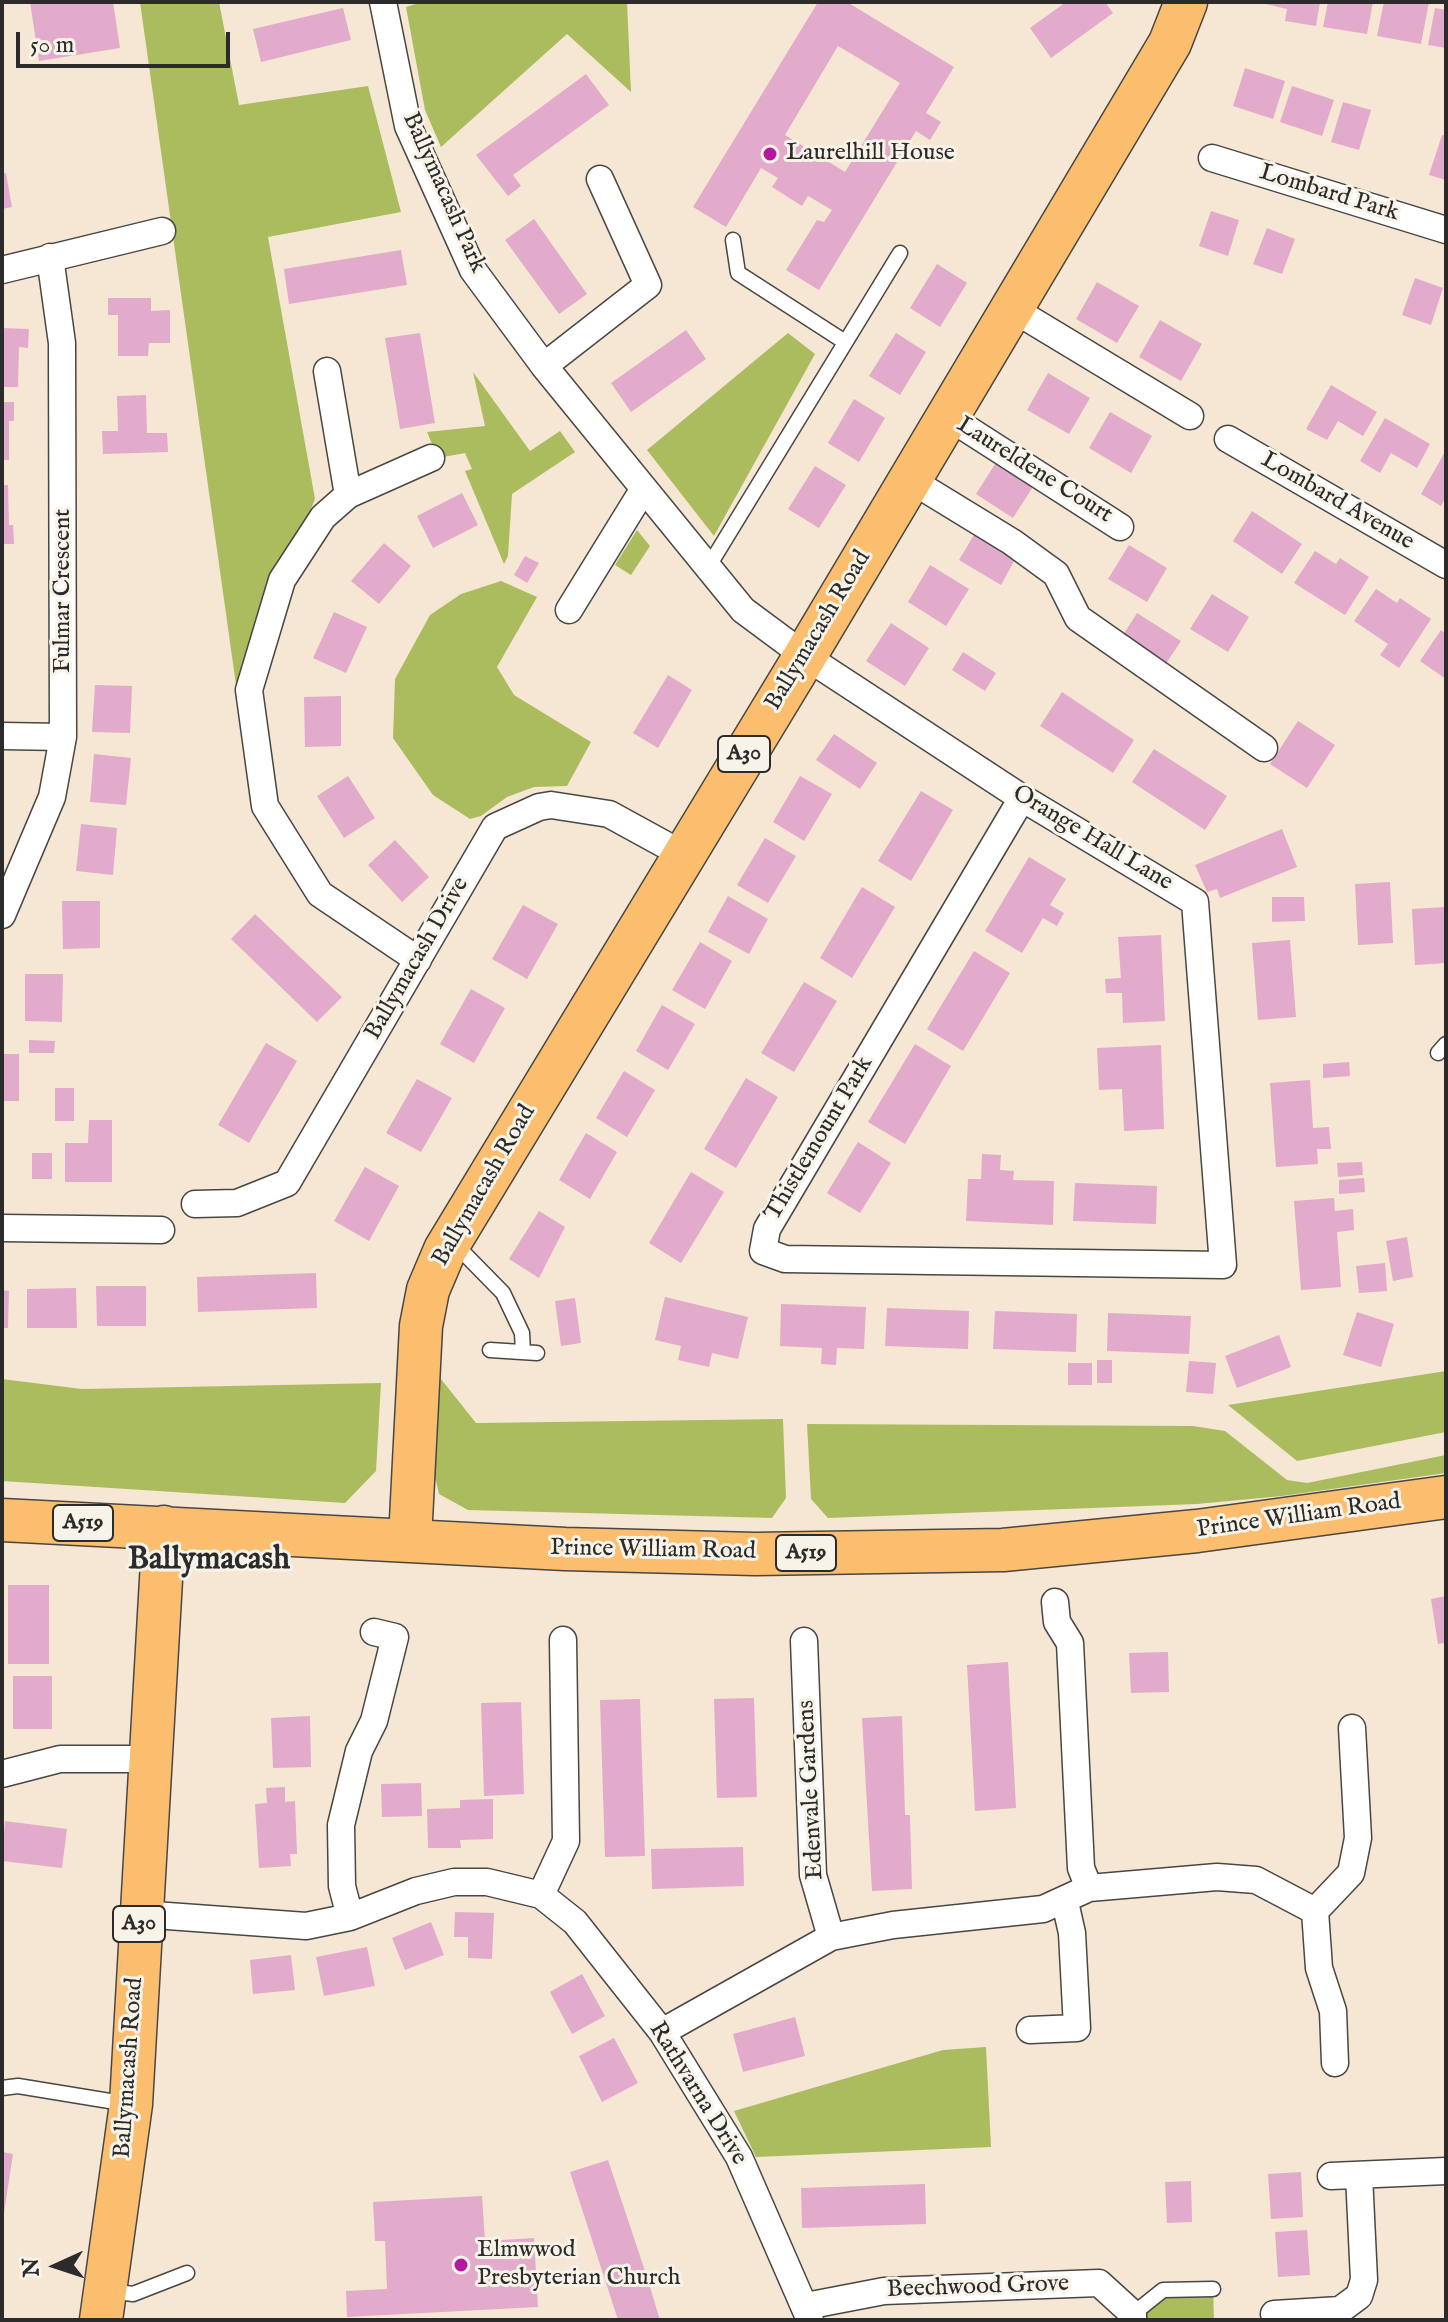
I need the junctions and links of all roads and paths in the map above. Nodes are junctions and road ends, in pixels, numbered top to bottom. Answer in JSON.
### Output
{"nodes":[{"id":1,"x":383,"y":2,"type":"edge"},
{"id":2,"x":1186,"y":2,"type":"edge"},
{"id":3,"x":1212,"y":158,"type":"dead end"},
{"id":4,"x":600,"y":179,"type":"dead end"},
{"id":5,"x":1446,"y":230,"type":"edge"},
{"id":6,"x":162,"y":231,"type":"dead end"},
{"id":7,"x":733,"y":240,"type":"dead end"},
{"id":8,"x":900,"y":253,"type":"dead end"},
{"id":9,"x":50,"y":257,"type":"junction"},
{"id":10,"x":2,"y":270,"type":"edge"},
{"id":11,"x":1011,"y":308,"type":"junction"},
{"id":12,"x":845,"y":342,"type":"junction"},
{"id":13,"x":544,"y":366,"type":"junction"},
{"id":14,"x":327,"y":371,"type":"dead end"},
{"id":15,"x":947,"y":416,"type":"junction"},
{"id":16,"x":1190,"y":416,"type":"dead end"},
{"id":17,"x":1228,"y":439,"type":"dead end"},
{"id":18,"x":431,"y":458,"type":"dead end"},
{"id":19,"x":909,"y":479,"type":"junction"},
{"id":20,"x":643,"y":490,"type":"junction"},
{"id":21,"x":348,"y":495,"type":"junction"},
{"id":22,"x":1120,"y":527,"type":"dead end"},
{"id":23,"x":1446,"y":565,"type":"edge"},
{"id":24,"x":707,"y":569,"type":"junction"},
{"id":25,"x":569,"y":610,"type":"dead end"},
{"id":26,"x":805,"y":656,"type":"junction"},
{"id":27,"x":2,"y":736,"type":"edge"},
{"id":28,"x":63,"y":737,"type":"junction"},
{"id":29,"x":1264,"y":748,"type":"dead end"},
{"id":30,"x":1022,"y":798,"type":"junction"},
{"id":31,"x":682,"y":854,"type":"junction"},
{"id":32,"x":2,"y":915,"type":"edge"},
{"id":33,"x":418,"y":960,"type":"junction"},
{"id":34,"x":195,"y":1204,"type":"dead end"},
{"id":35,"x":2,"y":1228,"type":"edge"},
{"id":36,"x":161,"y":1230,"type":"dead end"},
{"id":37,"x":451,"y":1240,"type":"junction"},
{"id":38,"x":1223,"y":1265,"type":"joint"},
{"id":39,"x":490,"y":1350,"type":"dead end"},
{"id":40,"x":1446,"y":1497,"type":"edge"},
{"id":41,"x":2,"y":1520,"type":"edge"},
{"id":42,"x":164,"y":1527,"type":"junction"},
{"id":43,"x":410,"y":1539,"type":"junction"},
{"id":44,"x":1055,"y":1602,"type":"dead end"},
{"id":45,"x":374,"y":1632,"type":"dead end"},
{"id":46,"x":563,"y":1640,"type":"dead end"},
{"id":47,"x":804,"y":1641,"type":"dead end"},
{"id":48,"x":1352,"y":1728,"type":"dead end"},
{"id":49,"x":149,"y":1759,"type":"junction"},
{"id":50,"x":2,"y":1774,"type":"edge"},
{"id":51,"x":1089,"y":1888,"type":"junction"},
{"id":52,"x":541,"y":1895,"type":"junction"},
{"id":53,"x":1065,"y":1902,"type":"junction"},
{"id":54,"x":1315,"y":1911,"type":"junction"},
{"id":55,"x":140,"y":1914,"type":"junction"},
{"id":56,"x":350,"y":1917,"type":"junction"},
{"id":57,"x":831,"y":1937,"type":"junction"},
{"id":58,"x":1030,"y":2030,"type":"dead end"},
{"id":59,"x":662,"y":2032,"type":"junction"},
{"id":60,"x":1335,"y":2063,"type":"dead end"},
{"id":61,"x":2,"y":2088,"type":"edge"},
{"id":62,"x":131,"y":2104,"type":"junction"},
{"id":63,"x":1446,"y":2171,"type":"edge"},
{"id":64,"x":1359,"y":2175,"type":"junction"},
{"id":65,"x":1331,"y":2176,"type":"dead end"},
{"id":66,"x":187,"y":2273,"type":"dead end"},
{"id":67,"x":1213,"y":2289,"type":"dead end"},
{"id":68,"x":104,"y":2305,"type":"edge"},
{"id":69,"x":808,"y":2313,"type":"edge"},
{"id":70,"x":1274,"y":2314,"type":"dead end"},
{"id":71,"x":1133,"y":2317,"type":"edge"},
{"id":72,"x":1303,"y":2317,"type":"edge"}],
"edges":[{"from":1,"to":13,"type":"street","name":"Ballymacash Park"},
{"from":2,"to":11,"type":"main road","name":"Ballymacash Road","number":"A30"},
{"from":3,"to":5,"type":"street","name":"Lombard Park"},
{"from":4,"to":13,"type":"street"},
{"from":6,"to":9,"type":"street"},
{"from":7,"to":12,"type":"lane"},
{"from":8,"to":12,"type":"lane"},
{"from":9,"to":10,"type":"street"},
{"from":9,"to":28,"type":"street","name":"Fulmar Crescent"},
{"from":11,"to":15,"type":"main road","name":"Ballymacash Road","number":"A30"},
{"from":11,"to":16,"type":"street"},
{"from":12,"to":24,"type":"lane"},
{"from":13,"to":20,"type":"street","name":"Ballymacash Park"},
{"from":14,"to":21,"type":"street"},
{"from":15,"to":19,"type":"main road","name":"Ballymacash Road","number":"A30"},
{"from":15,"to":22,"type":"street","name":"Laureldene Court"},
{"from":17,"to":23,"type":"street","name":"Lombard Avenue"},
{"from":18,"to":21,"type":"street"},
{"from":19,"to":26,"type":"main road","name":"Ballymacash Road","number":"A30"},
{"from":19,"to":29,"type":"street"},
{"from":20,"to":24,"type":"street","name":"Ballymacash Park"},
{"from":20,"to":25,"type":"street"},
{"from":21,"to":33,"type":"street"},
{"from":24,"to":26,"type":"street","name":"Ballymacash Park"},
{"from":26,"to":30,"type":"street","name":"Orange Hall Lane"},
{"from":26,"to":31,"type":"main road","name":"Ballymacash Road","number":"A30"},
{"from":27,"to":28,"type":"street"},
{"from":28,"to":32,"type":"street","name":"Fulmar Crescent"},
{"from":30,"to":38,"type":"street","name":"Orange Hall Lane"},
{"from":30,"to":38,"type":"street","name":"Thistlemount Park"},
{"from":31,"to":33,"type":"street","name":"Ballymacash Drive"},
{"from":31,"to":37,"type":"main road","name":"Ballymacash Road","number":"A30"},
{"from":33,"to":34,"type":"street","name":"Ballymacash Drive"},
{"from":35,"to":36,"type":"street"},
{"from":37,"to":39,"type":"lane"},
{"from":37,"to":43,"type":"main road","name":"Ballymacash Road","number":"A30"},
{"from":40,"to":43,"type":"main road","name":"Prince William Road","number":"A519"},
{"from":41,"to":42,"type":"main road","name":"Prince William Road","number":"A519"},
{"from":42,"to":43,"type":"main road","name":"Prince William Road","number":"A519"},
{"from":42,"to":49,"type":"main road","name":"Ballymacash Road","number":"A30"},
{"from":44,"to":51,"type":"street"},
{"from":45,"to":56,"type":"street"},
{"from":46,"to":52,"type":"street"},
{"from":47,"to":57,"type":"street","name":"Edenvale Gardens"},
{"from":48,"to":54,"type":"street"},
{"from":49,"to":50,"type":"street"},
{"from":49,"to":55,"type":"main road","name":"Ballymacash Road","number":"A30"},
{"from":51,"to":53,"type":"street"},
{"from":51,"to":54,"type":"street"},
{"from":52,"to":56,"type":"street","name":"Rathvarna Drive"},
{"from":52,"to":59,"type":"street","name":"Rathvarna Drive"},
{"from":53,"to":57,"type":"street"},
{"from":53,"to":58,"type":"street"},
{"from":54,"to":60,"type":"street"},
{"from":55,"to":56,"type":"street","name":"Rathvarna Drive"},
{"from":55,"to":62,"type":"main road","name":"Ballymacash Road","number":"A30"},
{"from":57,"to":59,"type":"street"},
{"from":59,"to":69,"type":"street","name":"Rathvarna Drive"},
{"from":61,"to":62,"type":"lane"},
{"from":62,"to":68,"type":"main road","name":"Ballymacash Road","number":"A30"},
{"from":63,"to":64,"type":"street"},
{"from":64,"to":65,"type":"street"},
{"from":64,"to":72,"type":"street"},
{"from":66,"to":68,"type":"lane"},
{"from":67,"to":71,"type":"lane"},
{"from":69,"to":71,"type":"street","name":"Beechwood Grove"},
{"from":70,"to":72,"type":"street"}]}
